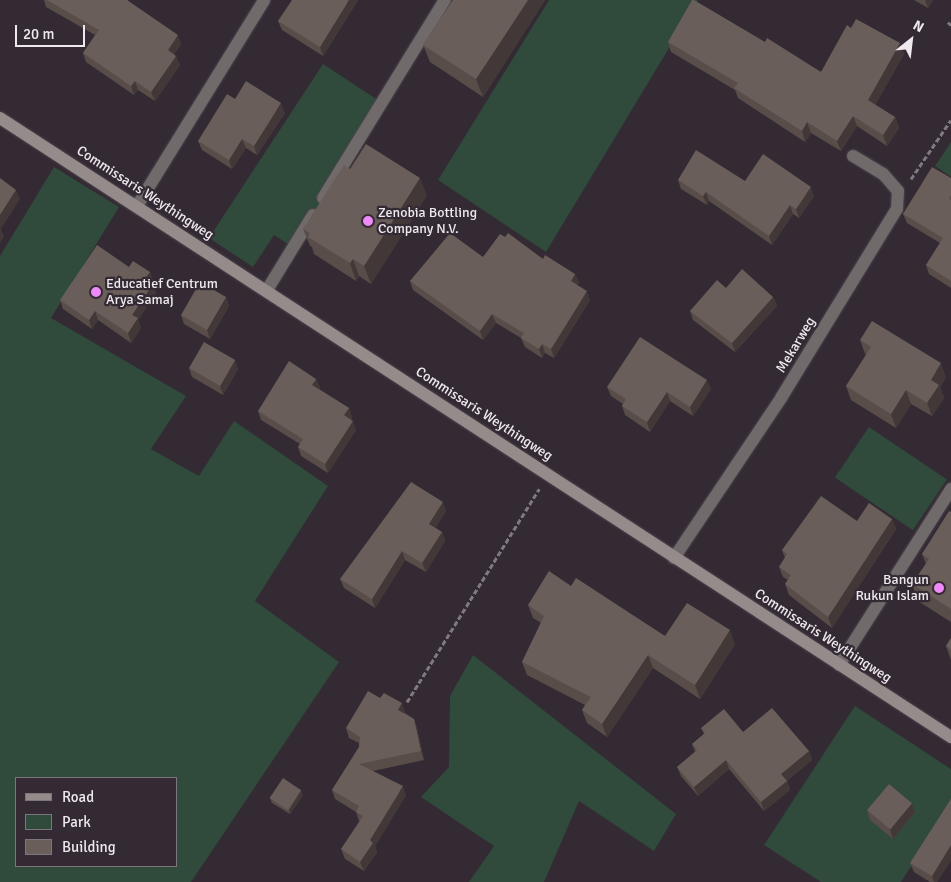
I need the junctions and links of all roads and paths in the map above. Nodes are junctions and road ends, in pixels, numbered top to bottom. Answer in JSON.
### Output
{"nodes":[{"id":1,"x":264,"y":0,"type":"edge"},
{"id":2,"x":445,"y":0,"type":"edge"},
{"id":3,"x":0,"y":118,"type":"edge"},
{"id":4,"x":951,"y":120,"type":"edge"},
{"id":5,"x":853,"y":156,"type":"dead end"},
{"id":6,"x":898,"y":191,"type":"junction"},
{"id":7,"x":137,"y":206,"type":"junction"},
{"id":8,"x":267,"y":290,"type":"junction"},
{"id":9,"x":548,"y":474,"type":"junction"},
{"id":10,"x":951,"y":488,"type":"edge"},
{"id":11,"x":674,"y":558,"type":"junction"},
{"id":12,"x":838,"y":665,"type":"junction"},
{"id":13,"x":407,"y":702,"type":"dead end"},
{"id":14,"x":951,"y":737,"type":"edge"}],
"edges":[{"from":1,"to":7,"type":"street"},
{"from":2,"to":8,"type":"street"},
{"from":3,"to":7,"type":"main road","name":"Commissaris Weythingweg"},
{"from":4,"to":6,"type":"path"},
{"from":5,"to":6,"type":"street"},
{"from":6,"to":11,"type":"street","name":"Mekarweg"},
{"from":7,"to":8,"type":"main road","name":"Commissaris Weythingweg"},
{"from":8,"to":9,"type":"main road","name":"Commissaris Weythingweg"},
{"from":9,"to":11,"type":"main road","name":"Commissaris Weythingweg"},
{"from":9,"to":13,"type":"path"},
{"from":10,"to":12,"type":"street"},
{"from":11,"to":12,"type":"main road","name":"Commissaris Weythingweg"},
{"from":12,"to":14,"type":"main road","name":"Commissaris Weythingweg"}]}
